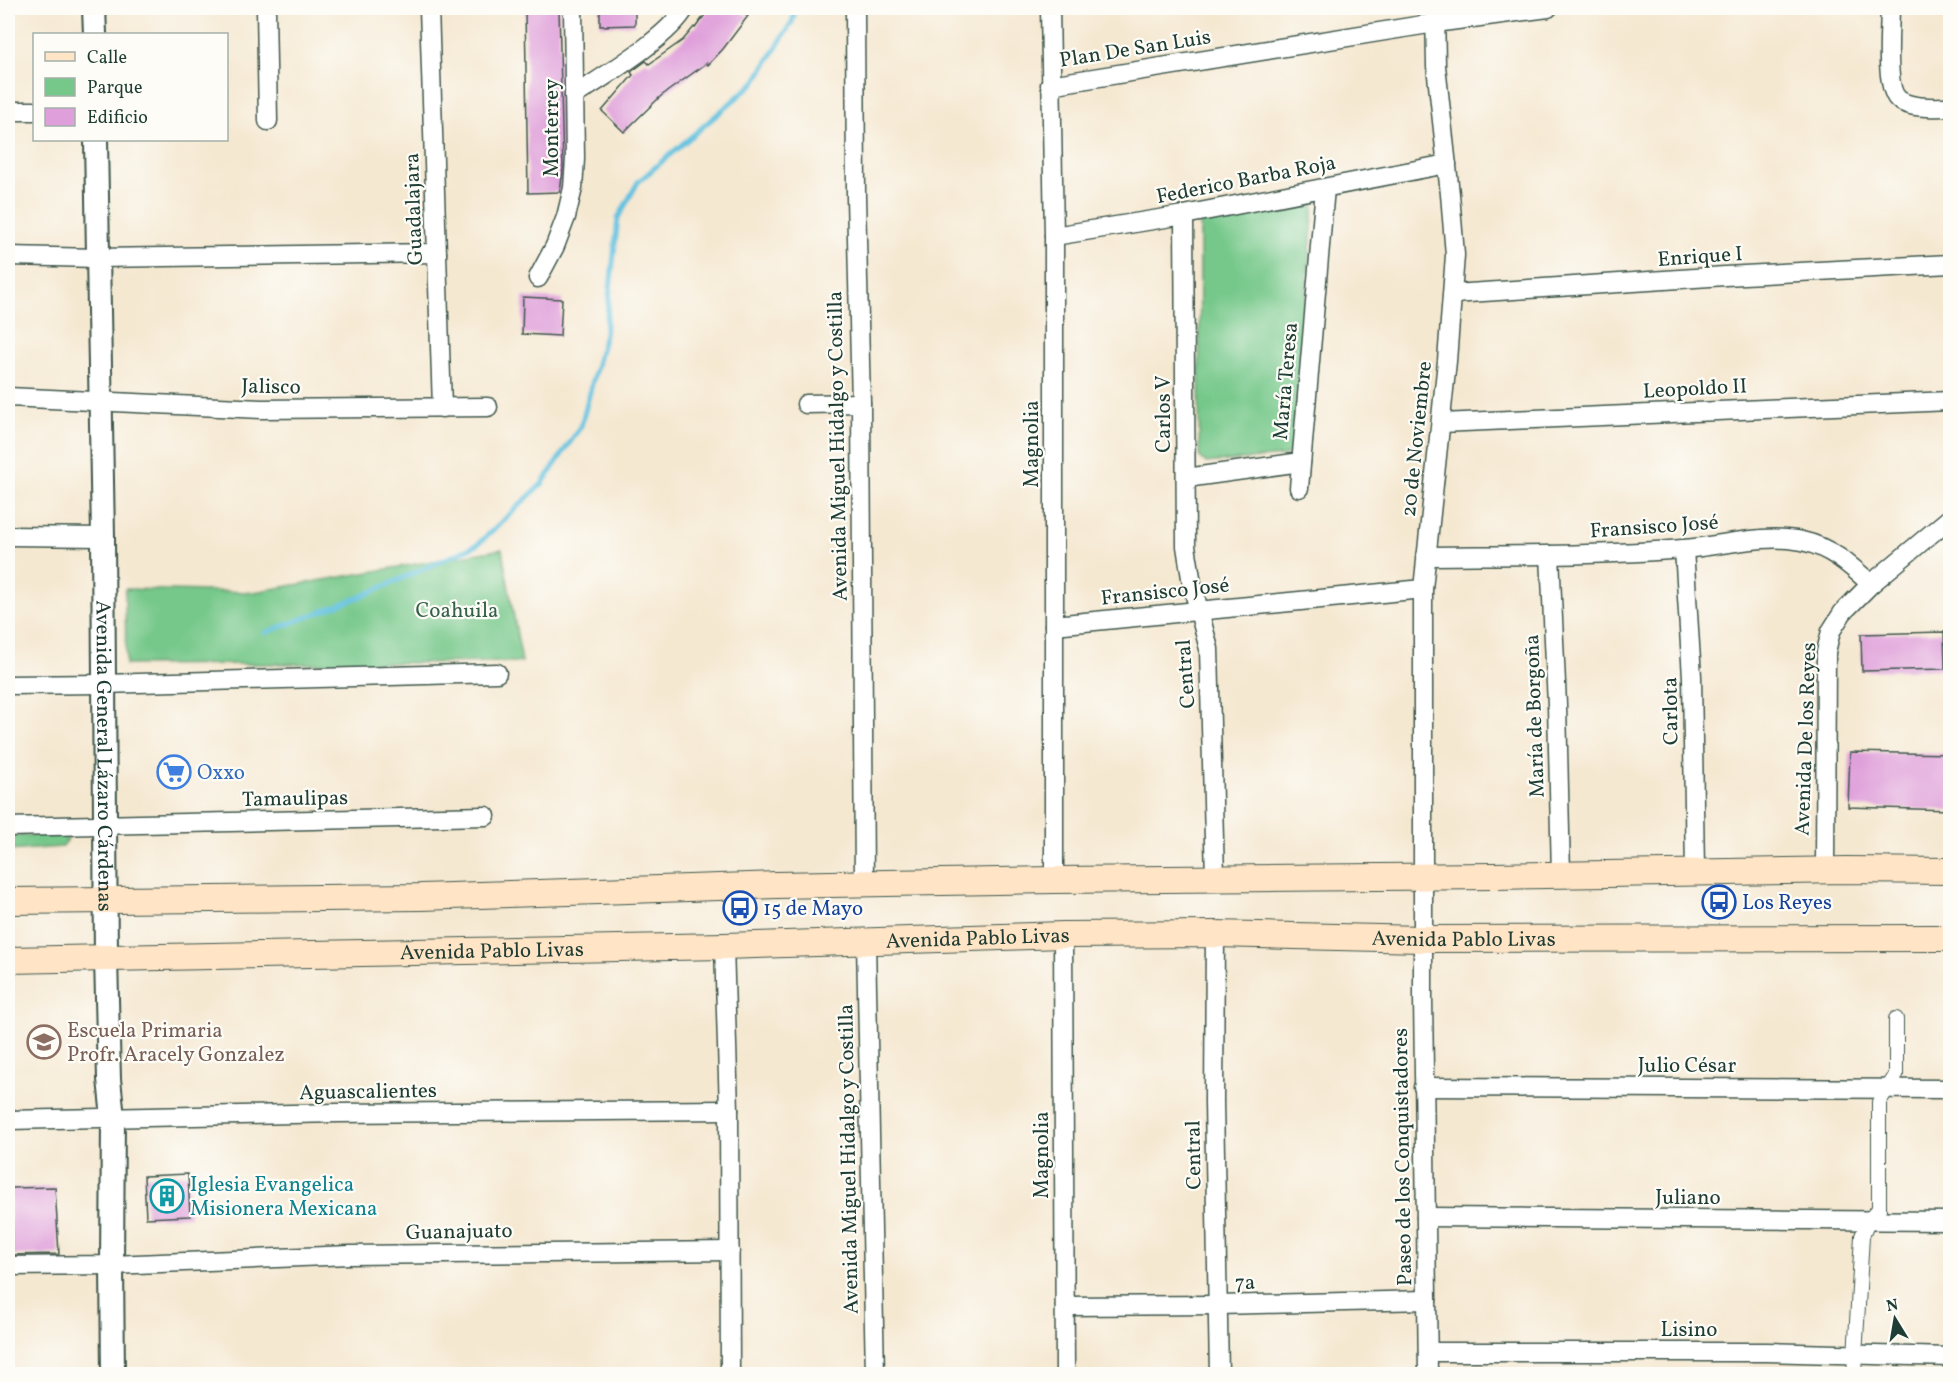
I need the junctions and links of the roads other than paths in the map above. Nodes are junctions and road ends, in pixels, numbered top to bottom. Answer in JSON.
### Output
{"nodes":[{"id":1,"x":94,"y":8,"type":"edge"},
{"id":2,"x":266,"y":8,"type":"edge"},
{"id":3,"x":429,"y":8,"type":"edge"},
{"id":4,"x":573,"y":8,"type":"edge"},
{"id":5,"x":685,"y":8,"type":"edge"},
{"id":6,"x":855,"y":8,"type":"edge"},
{"id":7,"x":1050,"y":8,"type":"edge"},
{"id":8,"x":1548,"y":8,"type":"edge"},
{"id":9,"x":1890,"y":8,"type":"edge"},
{"id":10,"x":1435,"y":15,"type":"edge"},
{"id":11,"x":94,"y":33,"type":"edge"},
{"id":12,"x":1050,"y":85,"type":"junction"},
{"id":13,"x":574,"y":96,"type":"junction"},
{"id":14,"x":1950,"y":107,"type":"edge"},
{"id":15,"x":8,"y":111,"type":"edge"},
{"id":16,"x":33,"y":111,"type":"edge"},
{"id":17,"x":268,"y":121,"type":"dead end"},
{"id":18,"x":96,"y":141,"type":"edge"},
{"id":19,"x":1447,"y":164,"type":"junction"},
{"id":20,"x":1325,"y":188,"type":"junction"},
{"id":21,"x":1184,"y":215,"type":"junction"},
{"id":22,"x":1054,"y":236,"type":"junction"},
{"id":23,"x":437,"y":253,"type":"junction"},
{"id":24,"x":8,"y":256,"type":"edge"},
{"id":25,"x":98,"y":258,"type":"junction"},
{"id":26,"x":1950,"y":264,"type":"edge"},
{"id":27,"x":538,"y":278,"type":"dead end"},
{"id":28,"x":1453,"y":294,"type":"junction"},
{"id":29,"x":8,"y":397,"type":"edge"},
{"id":30,"x":100,"y":400,"type":"junction"},
{"id":31,"x":1950,"y":401,"type":"edge"},
{"id":32,"x":861,"y":403,"type":"junction"},
{"id":33,"x":806,"y":404,"type":"dead end"},
{"id":34,"x":488,"y":407,"type":"dead end"},
{"id":35,"x":442,"y":408,"type":"junction"},
{"id":36,"x":1441,"y":423,"type":"junction"},
{"id":37,"x":1301,"y":462,"type":"junction"},
{"id":38,"x":1186,"y":478,"type":"junction"},
{"id":39,"x":1299,"y":488,"type":"dead end"},
{"id":40,"x":1950,"y":518,"type":"edge"},
{"id":41,"x":8,"y":536,"type":"edge"},
{"id":42,"x":103,"y":537,"type":"junction"},
{"id":43,"x":1684,"y":549,"type":"junction"},
{"id":44,"x":1550,"y":555,"type":"junction"},
{"id":45,"x":1426,"y":556,"type":"junction"},
{"id":46,"x":1870,"y":584,"type":"junction"},
{"id":47,"x":1423,"y":590,"type":"junction"},
{"id":48,"x":1200,"y":610,"type":"junction"},
{"id":49,"x":1054,"y":625,"type":"junction"},
{"id":50,"x":497,"y":673,"type":"dead end"},
{"id":51,"x":103,"y":684,"type":"junction"},
{"id":52,"x":8,"y":685,"type":"edge"},
{"id":53,"x":486,"y":816,"type":"dead end"},
{"id":54,"x":105,"y":825,"type":"junction"},
{"id":55,"x":8,"y":827,"type":"edge"},
{"id":56,"x":1825,"y":870,"type":"junction"},
{"id":57,"x":1950,"y":871,"type":"edge"},
{"id":58,"x":1695,"y":872,"type":"junction"},
{"id":59,"x":1561,"y":875,"type":"junction"},
{"id":60,"x":1422,"y":876,"type":"junction"},
{"id":61,"x":1215,"y":878,"type":"junction"},
{"id":62,"x":1054,"y":880,"type":"junction"},
{"id":63,"x":864,"y":885,"type":"junction"},
{"id":64,"x":8,"y":901,"type":"edge"},
{"id":65,"x":106,"y":901,"type":"junction"},
{"id":66,"x":1215,"y":934,"type":"junction"},
{"id":67,"x":1063,"y":935,"type":"junction"},
{"id":68,"x":1950,"y":938,"type":"edge"},
{"id":69,"x":1422,"y":939,"type":"junction"},
{"id":70,"x":866,"y":942,"type":"junction"},
{"id":71,"x":724,"y":946,"type":"junction"},
{"id":72,"x":106,"y":958,"type":"junction"},
{"id":73,"x":8,"y":960,"type":"edge"},
{"id":74,"x":1896,"y":1019,"type":"dead end"},
{"id":75,"x":1424,"y":1087,"type":"junction"},
{"id":76,"x":1887,"y":1089,"type":"junction"},
{"id":77,"x":1950,"y":1089,"type":"edge"},
{"id":78,"x":729,"y":1110,"type":"junction"},
{"id":79,"x":113,"y":1118,"type":"junction"},
{"id":80,"x":8,"y":1120,"type":"edge"},
{"id":81,"x":1426,"y":1217,"type":"junction"},
{"id":82,"x":1869,"y":1220,"type":"junction"},
{"id":83,"x":1950,"y":1221,"type":"edge"},
{"id":84,"x":730,"y":1251,"type":"junction"},
{"id":85,"x":112,"y":1265,"type":"junction"},
{"id":86,"x":8,"y":1266,"type":"edge"},
{"id":87,"x":1427,"y":1300,"type":"junction"},
{"id":88,"x":1218,"y":1305,"type":"junction"},
{"id":89,"x":1065,"y":1306,"type":"junction"},
{"id":90,"x":1428,"y":1352,"type":"junction"},
{"id":91,"x":1856,"y":1353,"type":"junction"},
{"id":92,"x":1950,"y":1357,"type":"edge"},
{"id":93,"x":113,"y":1374,"type":"edge"},
{"id":94,"x":730,"y":1374,"type":"edge"},
{"id":95,"x":875,"y":1374,"type":"edge"},
{"id":96,"x":1065,"y":1374,"type":"edge"},
{"id":97,"x":1219,"y":1374,"type":"edge"},
{"id":98,"x":1428,"y":1374,"type":"edge"},
{"id":99,"x":1854,"y":1374,"type":"edge"}],
"edges":[{"from":1,"to":11,"type":"street"},
{"from":2,"to":17,"type":"street"},
{"from":3,"to":23,"type":"street","name":"Guadalajara"},
{"from":4,"to":13,"type":"street","name":"Monterrey"},
{"from":5,"to":13,"type":"street"},
{"from":6,"to":32,"type":"street","name":"Avenida Miguel Hidalgo y Costilla"},
{"from":7,"to":12,"type":"street","name":"Magnolia"},
{"from":8,"to":10,"type":"street","name":"Plan De San Luis"},
{"from":9,"to":14,"type":"street"},
{"from":10,"to":12,"type":"street","name":"Plan De San Luis"},
{"from":10,"to":19,"type":"street","name":"20 de Noviembre"},
{"from":12,"to":22,"type":"street","name":"Magnolia"},
{"from":13,"to":27,"type":"street","name":"Monterrey"},
{"from":15,"to":16,"type":"street"},
{"from":18,"to":25,"type":"street","name":"Avenida General Lázaro Cárdenas"},
{"from":19,"to":20,"type":"street","name":"Federico Barba Roja"},
{"from":19,"to":28,"type":"street","name":"20 de Noviembre"},
{"from":20,"to":21,"type":"street","name":"Federico Barba Roja"},
{"from":20,"to":37,"type":"street","name":"María Teresa"},
{"from":21,"to":22,"type":"street","name":"Federico Barba Roja"},
{"from":21,"to":38,"type":"street","name":"Carlos V"},
{"from":22,"to":49,"type":"street","name":"Magnolia"},
{"from":23,"to":25,"type":"street"},
{"from":23,"to":35,"type":"street","name":"Guadalajara"},
{"from":24,"to":25,"type":"street"},
{"from":25,"to":30,"type":"street","name":"Avenida General Lázaro Cárdenas"},
{"from":26,"to":28,"type":"street","name":"Enrique I"},
{"from":28,"to":36,"type":"street","name":"20 de Noviembre"},
{"from":29,"to":30,"type":"street","name":"Jalisco"},
{"from":30,"to":35,"type":"street","name":"Jalisco"},
{"from":30,"to":42,"type":"street","name":"Avenida General Lázaro Cárdenas"},
{"from":31,"to":36,"type":"street","name":"Leopoldo II"},
{"from":32,"to":33,"type":"street"},
{"from":32,"to":63,"type":"street","name":"Avenida Miguel Hidalgo y Costilla"},
{"from":34,"to":35,"type":"street","name":"Jalisco"},
{"from":36,"to":45,"type":"street","name":"20 de Noviembre"},
{"from":37,"to":38,"type":"street","name":"María Teresa"},
{"from":37,"to":39,"type":"street"},
{"from":38,"to":48,"type":"street","name":"Carlos V"},
{"from":40,"to":46,"type":"street","name":"Avenida De los Reyes"},
{"from":41,"to":42,"type":"street"},
{"from":42,"to":51,"type":"street","name":"Avenida General Lázaro Cárdenas"},
{"from":43,"to":44,"type":"street","name":"Fransisco José"},
{"from":43,"to":46,"type":"street","name":"Fransisco José"},
{"from":43,"to":58,"type":"street","name":"Carlota"},
{"from":44,"to":45,"type":"street","name":"Fransisco José"},
{"from":44,"to":59,"type":"street","name":"María de Borgoña"},
{"from":45,"to":47,"type":"street","name":"20 de Noviembre"},
{"from":46,"to":56,"type":"street","name":"Avenida De los Reyes"},
{"from":47,"to":48,"type":"street","name":"Fransisco José"},
{"from":47,"to":60,"type":"street","name":"20 de Noviembre"},
{"from":48,"to":49,"type":"street","name":"Fransisco José"},
{"from":48,"to":61,"type":"street","name":"Central"},
{"from":49,"to":62,"type":"street","name":"Magnolia"},
{"from":50,"to":51,"type":"street"},
{"from":51,"to":52,"type":"street"},
{"from":51,"to":54,"type":"street","name":"Avenida General Lázaro Cárdenas"},
{"from":53,"to":54,"type":"street","name":"Tamaulipas"},
{"from":54,"to":55,"type":"street","name":"Tamaulipas"},
{"from":54,"to":65,"type":"street","name":"Avenida General Lázaro Cárdenas"},
{"from":56,"to":57,"type":"main road"},
{"from":56,"to":58,"type":"main road"},
{"from":58,"to":59,"type":"main road"},
{"from":59,"to":60,"type":"main road"},
{"from":60,"to":61,"type":"main road"},
{"from":60,"to":69,"type":"street","name":"Paseo de los Conquistadores"},
{"from":61,"to":62,"type":"main road"},
{"from":62,"to":63,"type":"main road"},
{"from":63,"to":65,"type":"main road"},
{"from":64,"to":65,"type":"main road"},
{"from":65,"to":72,"type":"street","name":"Avenida General Lázaro Cárdenas"},
{"from":66,"to":67,"type":"main road","name":"Avenida Pablo Livas"},
{"from":66,"to":69,"type":"main road","name":"Avenida Pablo Livas"},
{"from":66,"to":88,"type":"street","name":"Central"},
{"from":67,"to":70,"type":"main road","name":"Avenida Pablo Livas"},
{"from":67,"to":89,"type":"street","name":"Magnolia"},
{"from":68,"to":69,"type":"main road","name":"Avenida Pablo Livas"},
{"from":69,"to":75,"type":"street","name":"Paseo de los Conquistadores"},
{"from":70,"to":71,"type":"main road","name":"Avenida Pablo Livas"},
{"from":70,"to":95,"type":"street","name":"Avenida Miguel Hidalgo y Costilla"},
{"from":71,"to":72,"type":"main road","name":"Avenida Pablo Livas"},
{"from":71,"to":78,"type":"street"},
{"from":72,"to":73,"type":"main road","name":"Avenida Pablo Livas"},
{"from":72,"to":79,"type":"street","name":"Avenida General Lázaro Cárdenas"},
{"from":74,"to":76,"type":"street"},
{"from":75,"to":76,"type":"street","name":"Julio César"},
{"from":75,"to":81,"type":"street","name":"Paseo de los Conquistadores"},
{"from":76,"to":77,"type":"street","name":"Julio César"},
{"from":76,"to":82,"type":"street"},
{"from":78,"to":79,"type":"street","name":"Aguascalientes"},
{"from":78,"to":84,"type":"street"},
{"from":79,"to":80,"type":"street","name":"Aguascalientes"},
{"from":79,"to":85,"type":"street","name":"Avenida General Lázaro Cárdenas"},
{"from":81,"to":82,"type":"street","name":"Juliano"},
{"from":81,"to":87,"type":"street","name":"Paseo de los Conquistadores"},
{"from":82,"to":83,"type":"street","name":"Juliano"},
{"from":82,"to":91,"type":"street"},
{"from":84,"to":85,"type":"street","name":"Guanajuato"},
{"from":84,"to":94,"type":"street"},
{"from":85,"to":86,"type":"street","name":"Guanajuato"},
{"from":85,"to":93,"type":"street","name":"Avenida General Lázaro Cárdenas"},
{"from":87,"to":88,"type":"street","name":"7a"},
{"from":87,"to":90,"type":"street","name":"Paseo de los Conquistadores"},
{"from":88,"to":89,"type":"street","name":"7a"},
{"from":88,"to":97,"type":"street","name":"Central"},
{"from":89,"to":96,"type":"street","name":"Magnolia"},
{"from":90,"to":91,"type":"street","name":"Lisino"},
{"from":90,"to":98,"type":"street","name":"Paseo de los Conquistadores"},
{"from":91,"to":92,"type":"street","name":"Lisino"},
{"from":91,"to":99,"type":"street"}]}
